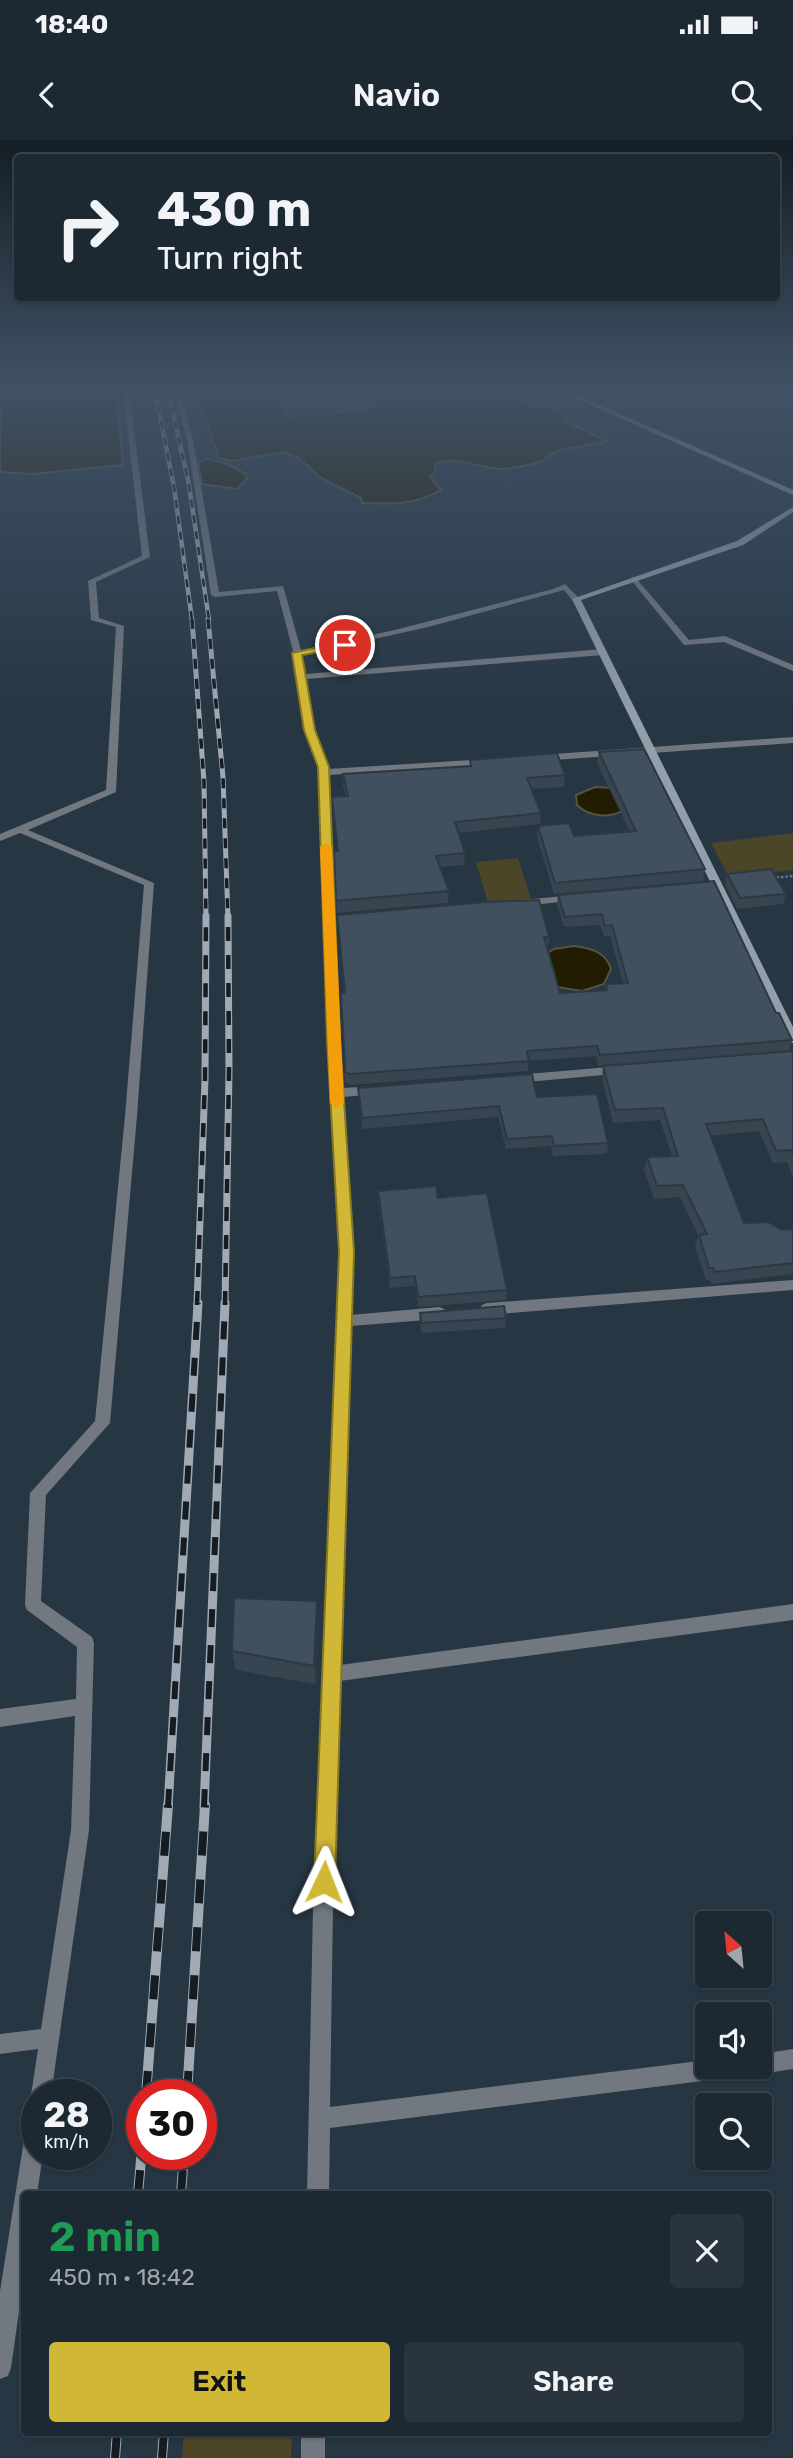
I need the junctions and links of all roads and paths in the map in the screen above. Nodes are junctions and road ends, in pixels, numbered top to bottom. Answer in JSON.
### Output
{"nodes":[{"id":1,"x":139,"y":498,"type":"edge"},
{"id":2,"x":199,"y":498,"type":"edge"},
{"id":3,"x":793,"y":509,"type":"edge"},
{"id":4,"x":635,"y":579,"type":"junction"},
{"id":5,"x":576,"y":599,"type":"junction"},
{"id":6,"x":603,"y":652,"type":"junction"},
{"id":7,"x":297,"y":653,"type":"junction"},
{"id":8,"x":793,"y":668,"type":"edge"},
{"id":9,"x":302,"y":677,"type":"junction"},
{"id":10,"x":793,"y":740,"type":"edge"},
{"id":11,"x":651,"y":751,"type":"junction"},
{"id":12,"x":528,"y":759,"type":"edge"},
{"id":13,"x":501,"y":761,"type":"edge"},
{"id":14,"x":323,"y":772,"type":"junction"},
{"id":15,"x":20,"y":830,"type":"junction"},
{"id":16,"x":0,"y":838,"type":"edge"},
{"id":17,"x":793,"y":876,"type":"edge"},
{"id":18,"x":767,"y":879,"type":"edge"},
{"id":19,"x":716,"y":885,"type":"junction"},
{"id":20,"x":702,"y":886,"type":"edge"},
{"id":21,"x":592,"y":896,"type":"edge"},
{"id":22,"x":509,"y":904,"type":"edge"},
{"id":23,"x":793,"y":1039,"type":"edge"},
{"id":24,"x":641,"y":1069,"type":"edge"},
{"id":25,"x":503,"y":1080,"type":"edge"},
{"id":26,"x":392,"y":1089,"type":"edge"},
{"id":27,"x":337,"y":1093,"type":"junction"},
{"id":28,"x":793,"y":1285,"type":"edge"},
{"id":29,"x":344,"y":1321,"type":"junction"},
{"id":30,"x":793,"y":1612,"type":"edge"},
{"id":31,"x":332,"y":1674,"type":"junction"},
{"id":32,"x":84,"y":1706,"type":"junction"},
{"id":33,"x":0,"y":1718,"type":"edge"},
{"id":34,"x":49,"y":2038,"type":"junction"},
{"id":35,"x":0,"y":2044,"type":"edge"},
{"id":36,"x":793,"y":2059,"type":"edge"},
{"id":37,"x":772,"y":2062,"type":"edge"},
{"id":38,"x":695,"y":2072,"type":"edge"},
{"id":39,"x":43,"y":2079,"type":"edge"},
{"id":40,"x":319,"y":2119,"type":"junction"},
{"id":41,"x":30,"y":2170,"type":"edge"},
{"id":42,"x":26,"y":2191,"type":"edge"},
{"id":43,"x":318,"y":2191,"type":"edge"},
{"id":44,"x":21,"y":2224,"type":"edge"},
{"id":45,"x":0,"y":2368,"type":"edge"},
{"id":46,"x":313,"y":2436,"type":"edge"},
{"id":47,"x":313,"y":2458,"type":"edge"}],
"edges":[{"from":1,"to":15,"type":"street"},
{"from":2,"to":7,"type":"street"},
{"from":3,"to":4,"type":"main road"},
{"from":4,"to":5,"type":"main road"},
{"from":4,"to":8,"type":"street"},
{"from":5,"to":6,"type":"main road"},
{"from":5,"to":7,"type":"street"},
{"from":6,"to":9,"type":"street"},
{"from":6,"to":11,"type":"main road"},
{"from":7,"to":9,"type":"street"},
{"from":9,"to":14,"type":"street"},
{"from":10,"to":11,"type":"street"},
{"from":11,"to":12,"type":"street"},
{"from":11,"to":19,"type":"main road"},
{"from":13,"to":14,"type":"street"},
{"from":14,"to":27,"type":"street"},
{"from":15,"to":16,"type":"street"},
{"from":15,"to":32,"type":"street"},
{"from":17,"to":18,"type":"path"},
{"from":19,"to":20,"type":"street"},
{"from":19,"to":23,"type":"main road"},
{"from":21,"to":22,"type":"street"},
{"from":24,"to":25,"type":"street"},
{"from":26,"to":27,"type":"street"},
{"from":27,"to":29,"type":"street"},
{"from":28,"to":29,"type":"street"},
{"from":29,"to":31,"type":"street"},
{"from":30,"to":31,"type":"street"},
{"from":31,"to":40,"type":"street"},
{"from":32,"to":33,"type":"street"},
{"from":32,"to":34,"type":"street"},
{"from":34,"to":35,"type":"street"},
{"from":34,"to":39,"type":"street"},
{"from":36,"to":37,"type":"street"},
{"from":38,"to":40,"type":"street"},
{"from":40,"to":43,"type":"street"},
{"from":41,"to":42,"type":"street"},
{"from":44,"to":45,"type":"street"},
{"from":46,"to":47,"type":"street"}]}
